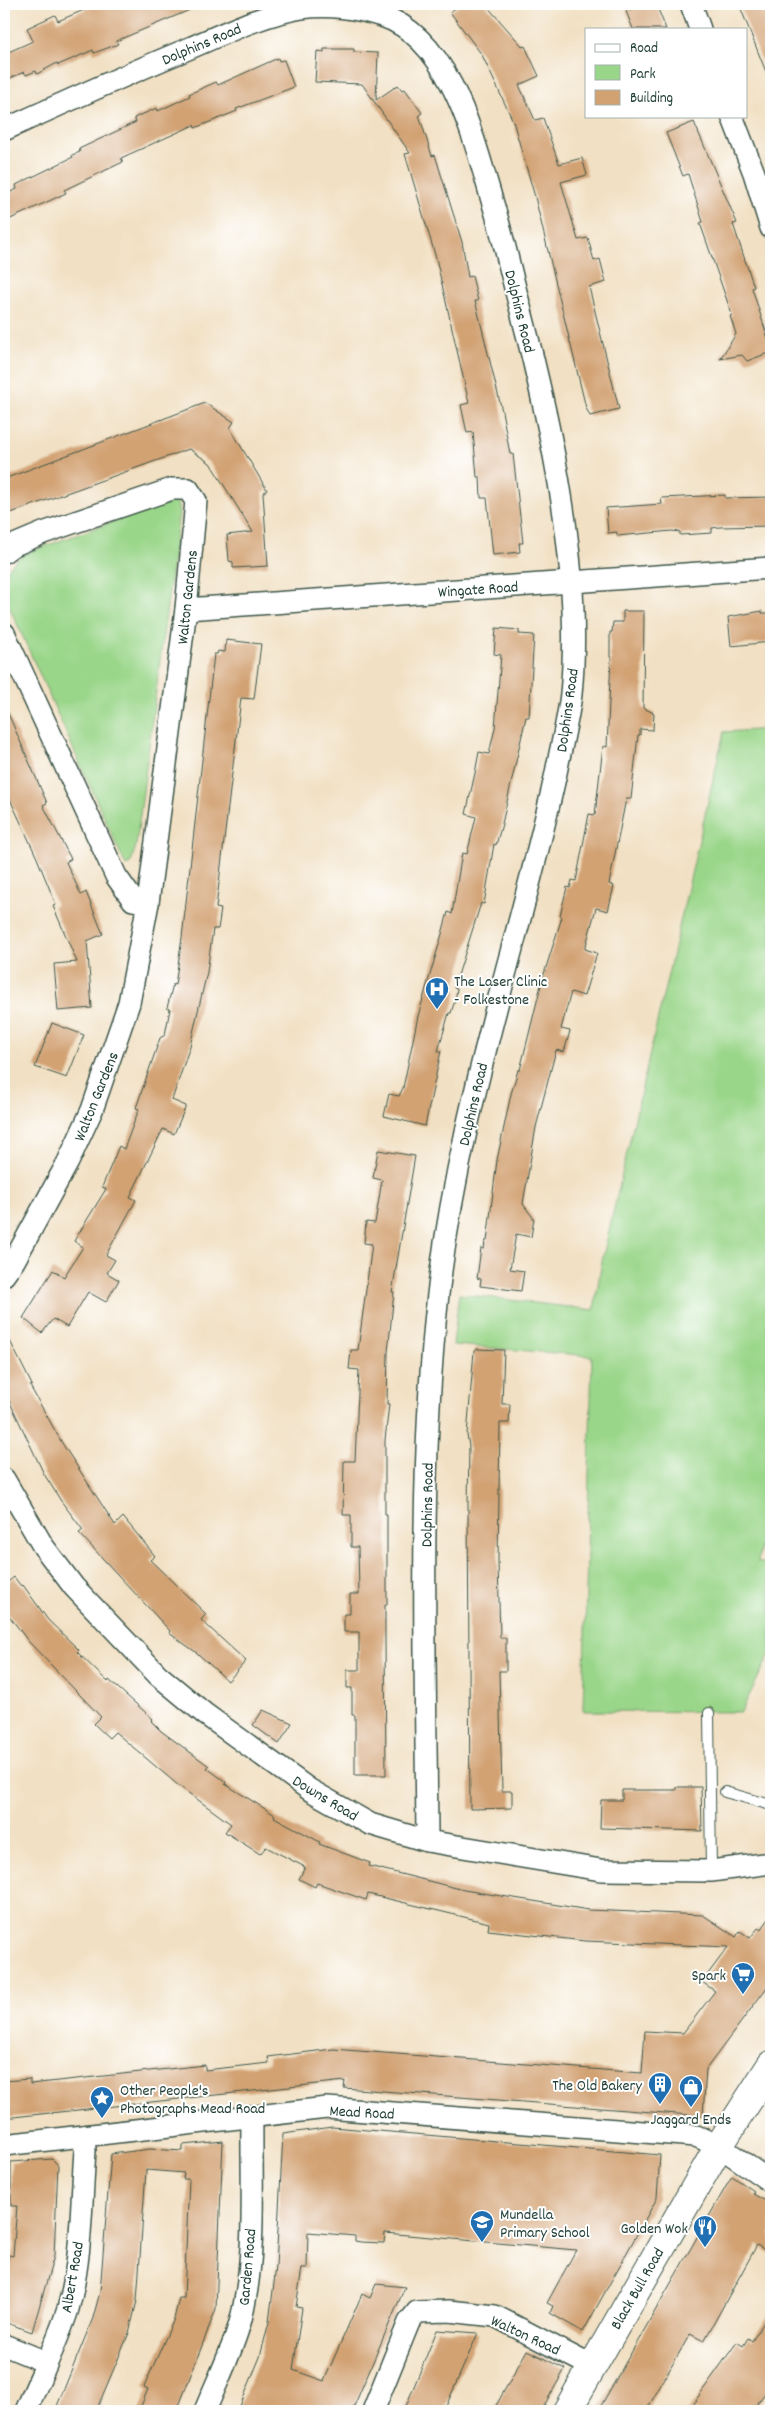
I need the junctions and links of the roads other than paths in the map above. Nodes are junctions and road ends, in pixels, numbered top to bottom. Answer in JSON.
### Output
{"nodes":[{"id":1,"x":690,"y":4,"type":"edge"},
{"id":2,"x":700,"y":28,"type":"edge"},
{"id":3,"x":733,"y":118,"type":"edge"},
{"id":4,"x":4,"y":130,"type":"edge"},
{"id":5,"x":771,"y":228,"type":"edge"},
{"id":6,"x":4,"y":552,"type":"edge"},
{"id":7,"x":771,"y":568,"type":"edge"},
{"id":8,"x":571,"y":581,"type":"junction"},
{"id":9,"x":186,"y":610,"type":"junction"},
{"id":10,"x":4,"y":633,"type":"edge"},
{"id":11,"x":148,"y":903,"type":"junction"},
{"id":12,"x":4,"y":1276,"type":"edge"},
{"id":13,"x":4,"y":1479,"type":"edge"},
{"id":14,"x":709,"y":1713,"type":"dead end"},
{"id":15,"x":725,"y":1792,"type":"dead end"},
{"id":16,"x":771,"y":1805,"type":"edge"},
{"id":17,"x":427,"y":1841,"type":"junction"},
{"id":18,"x":771,"y":1864,"type":"edge"},
{"id":19,"x":711,"y":1871,"type":"junction"},
{"id":20,"x":771,"y":2066,"type":"edge"},
{"id":21,"x":252,"y":2116,"type":"junction"},
{"id":22,"x":84,"y":2136,"type":"junction"},
{"id":23,"x":4,"y":2145,"type":"edge"},
{"id":24,"x":719,"y":2146,"type":"junction"},
{"id":25,"x":771,"y":2182,"type":"edge"},
{"id":26,"x":4,"y":2344,"type":"edge"},
{"id":27,"x":46,"y":2362,"type":"junction"},
{"id":28,"x":591,"y":2366,"type":"junction"},
{"id":29,"x":26,"y":2411,"type":"edge"},
{"id":30,"x":205,"y":2411,"type":"edge"},
{"id":31,"x":372,"y":2411,"type":"edge"},
{"id":32,"x":566,"y":2411,"type":"edge"}],
"edges":[{"from":1,"to":2,"type":"street"},
{"from":3,"to":5,"type":"street"},
{"from":4,"to":8,"type":"street","name":"Dolphins Road"},
{"from":6,"to":9,"type":"street","name":"Walton Gardens"},
{"from":7,"to":8,"type":"street","name":"Wingate Road"},
{"from":8,"to":9,"type":"street","name":"Wingate Road"},
{"from":8,"to":17,"type":"street","name":"Dolphins Road"},
{"from":9,"to":11,"type":"street","name":"Walton Gardens"},
{"from":10,"to":11,"type":"street"},
{"from":11,"to":12,"type":"street","name":"Walton Gardens"},
{"from":13,"to":17,"type":"street","name":"Downs Road"},
{"from":14,"to":19,"type":"lane"},
{"from":15,"to":16,"type":"lane"},
{"from":17,"to":19,"type":"street","name":"Downs Road"},
{"from":18,"to":19,"type":"street","name":"Downs Road"},
{"from":20,"to":24,"type":"highway","name":"Black Bull Road"},
{"from":21,"to":22,"type":"street","name":"Mead Road"},
{"from":21,"to":24,"type":"street","name":"Mead Road"},
{"from":21,"to":30,"type":"street","name":"Garden Road"},
{"from":22,"to":23,"type":"street","name":"Mead Road"},
{"from":22,"to":27,"type":"street","name":"Albert Road"},
{"from":24,"to":25,"type":"street","name":"Mead Road"},
{"from":24,"to":28,"type":"highway","name":"Black Bull Road"},
{"from":26,"to":27,"type":"street"},
{"from":27,"to":29,"type":"street","name":"Albert Road"},
{"from":28,"to":31,"type":"street","name":"Walton Road"},
{"from":28,"to":32,"type":"highway","name":"Black Bull Road"}]}
